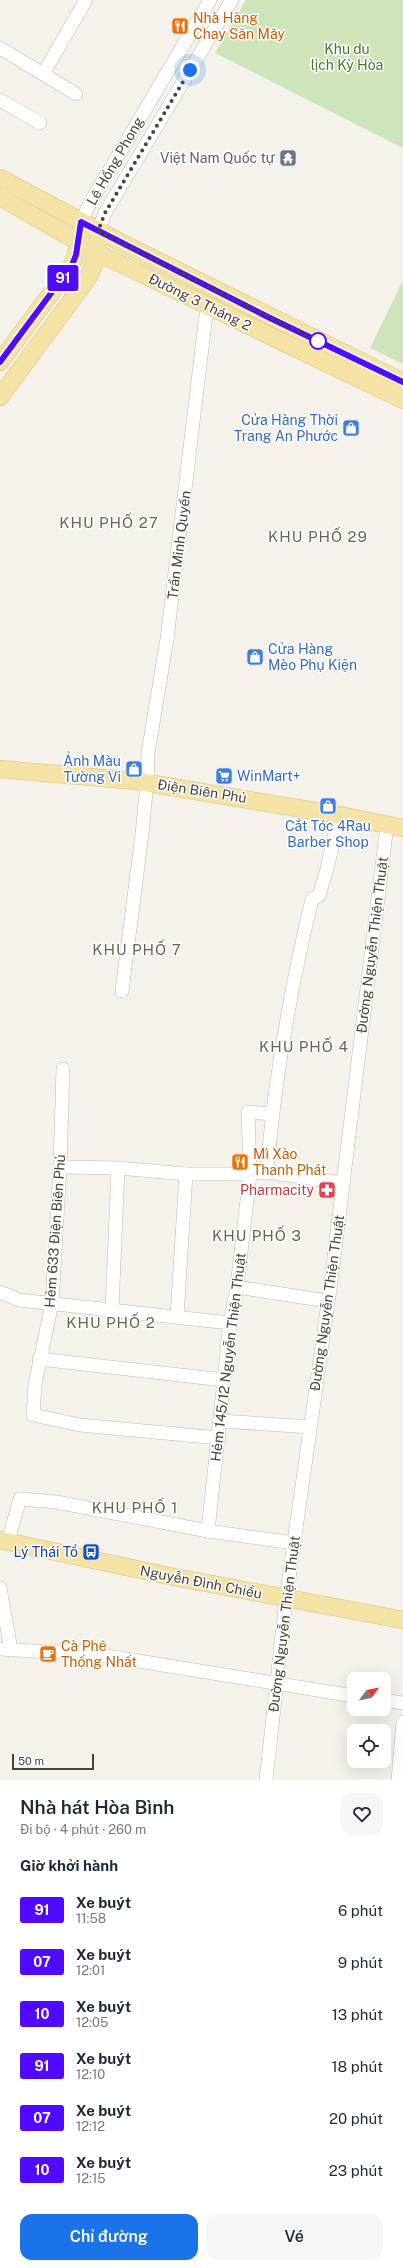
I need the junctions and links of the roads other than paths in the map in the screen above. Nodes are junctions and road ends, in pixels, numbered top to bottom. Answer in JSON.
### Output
{"nodes":[{"id":1,"x":86,"y":0,"type":"edge"},
{"id":2,"x":210,"y":0,"type":"edge"},
{"id":3,"x":232,"y":0,"type":"edge"},
{"id":4,"x":0,"y":48,"type":"edge"},
{"id":5,"x":43,"y":74,"type":"junction"},
{"id":6,"x":76,"y":94,"type":"dead end"},
{"id":7,"x":0,"y":100,"type":"edge"},
{"id":8,"x":40,"y":123,"type":"dead end"},
{"id":9,"x":0,"y":178,"type":"edge"},
{"id":10,"x":0,"y":197,"type":"edge"},
{"id":11,"x":81,"y":222,"type":"junction"},
{"id":12,"x":98,"y":231,"type":"junction"},
{"id":13,"x":78,"y":243,"type":"junction"},
{"id":14,"x":96,"y":252,"type":"junction"},
{"id":15,"x":208,"y":306,"type":"junction"},
{"id":16,"x":0,"y":362,"type":"edge"},
{"id":17,"x":403,"y":382,"type":"edge"},
{"id":18,"x":0,"y":397,"type":"edge"},
{"id":19,"x":403,"y":400,"type":"edge"},
{"id":20,"x":0,"y":769,"type":"edge"},
{"id":21,"x":147,"y":782,"type":"junction"},
{"id":22,"x":339,"y":815,"type":"junction"},
{"id":23,"x":395,"y":826,"type":"edge"},
{"id":24,"x":122,"y":991,"type":"dead end"},
{"id":25,"x":63,"y":1069,"type":"dead end"},
{"id":26,"x":272,"y":1114,"type":"junction"},
{"id":27,"x":60,"y":1167,"type":"junction"},
{"id":28,"x":118,"y":1168,"type":"junction"},
{"id":29,"x":267,"y":1172,"type":"junction"},
{"id":30,"x":186,"y":1174,"type":"junction"},
{"id":31,"x":250,"y":1174,"type":"junction"},
{"id":32,"x":344,"y":1183,"type":"junction"},
{"id":33,"x":237,"y":1287,"type":"junction"},
{"id":34,"x":0,"y":1292,"type":"edge"},
{"id":35,"x":327,"y":1301,"type":"junction"},
{"id":36,"x":52,"y":1303,"type":"junction"},
{"id":37,"x":112,"y":1309,"type":"junction"},
{"id":38,"x":177,"y":1316,"type":"junction"},
{"id":39,"x":230,"y":1323,"type":"junction"},
{"id":40,"x":39,"y":1359,"type":"junction"},
{"id":41,"x":224,"y":1380,"type":"junction"},
{"id":42,"x":221,"y":1421,"type":"junction"},
{"id":43,"x":310,"y":1427,"type":"junction"},
{"id":44,"x":218,"y":1438,"type":"junction"},
{"id":45,"x":208,"y":1532,"type":"junction"},
{"id":46,"x":4,"y":1540,"type":"edge"},
{"id":47,"x":294,"y":1542,"type":"junction"},
{"id":48,"x":0,"y":1588,"type":"edge"},
{"id":49,"x":286,"y":1599,"type":"junction"},
{"id":50,"x":403,"y":1620,"type":"edge"},
{"id":51,"x":5,"y":1650,"type":"edge"},
{"id":52,"x":276,"y":1684,"type":"junction"},
{"id":53,"x":347,"y":1695,"type":"edge"},
{"id":54,"x":391,"y":1701,"type":"edge"},
{"id":55,"x":403,"y":1703,"type":"edge"},
{"id":56,"x":403,"y":1722,"type":"edge"},
{"id":57,"x":266,"y":1780,"type":"edge"},
{"id":58,"x":398,"y":1780,"type":"edge"}],
"edges":[{"from":1,"to":5,"type":"street"},
{"from":2,"to":11,"type":"street","name":"Lê Hồng Phong"},
{"from":3,"to":12,"type":"street","name":"Lê Hồng Phong"},
{"from":4,"to":5,"type":"street"},
{"from":5,"to":6,"type":"street"},
{"from":7,"to":8,"type":"street"},
{"from":9,"to":11,"type":"main road","name":"Đường 3 Tháng 2"},
{"from":10,"to":13,"type":"main road","name":"Đường 3 Tháng 2"},
{"from":11,"to":12,"type":"main road","name":"Đường 3 Tháng 2"},
{"from":11,"to":13,"type":"main road","name":"Lê Hồng Phong"},
{"from":12,"to":14,"type":"main road","name":"Lê Hồng Phong"},
{"from":12,"to":17,"type":"main road","name":"Đường 3 Tháng 2"},
{"from":13,"to":14,"type":"main road","name":"Đường 3 Tháng 2"},
{"from":13,"to":16,"type":"main road","name":"Lê Hồng Phong"},
{"from":14,"to":15,"type":"main road","name":"Đường 3 Tháng 2"},
{"from":14,"to":18,"type":"main road","name":"Lê Hồng Phong"},
{"from":15,"to":19,"type":"main road","name":"Đường 3 Tháng 2"},
{"from":15,"to":21,"type":"street","name":"Trần Minh Quyền"},
{"from":20,"to":21,"type":"main road","name":"Điện Biên Phủ"},
{"from":21,"to":22,"type":"main road","name":"Điện Biên Phủ"},
{"from":21,"to":24,"type":"street","name":"Trần Minh Quyền"},
{"from":22,"to":23,"type":"main road","name":"Điện Biên Phủ"},
{"from":22,"to":26,"type":"street"},
{"from":23,"to":32,"type":"street","name":"Đường Nguyễn Thiện Thuật"},
{"from":25,"to":27,"type":"street","name":"Hẻm 633 Ðiện Biên Phủ"},
{"from":26,"to":29,"type":"street"},
{"from":26,"to":31,"type":"street","name":"Hẻm 145/12 Nguyễn Thiện Thuật"},
{"from":27,"to":28,"type":"street"},
{"from":27,"to":36,"type":"street","name":"Hẻm 633 Ðiện Biên Phủ"},
{"from":28,"to":30,"type":"street"},
{"from":28,"to":37,"type":"street"},
{"from":29,"to":31,"type":"street"},
{"from":29,"to":32,"type":"street"},
{"from":30,"to":31,"type":"street"},
{"from":30,"to":38,"type":"street"},
{"from":31,"to":33,"type":"street","name":"Hẻm 145/12 Nguyễn Thiện Thuật"},
{"from":32,"to":35,"type":"street","name":"Đường Nguyễn Thiện Thuật"},
{"from":33,"to":35,"type":"street"},
{"from":33,"to":39,"type":"street","name":"Hẻm 145/12 Nguyễn Thiện Thuật"},
{"from":34,"to":36,"type":"street"},
{"from":35,"to":43,"type":"street","name":"Đường Nguyễn Thiện Thuật"},
{"from":36,"to":37,"type":"street"},
{"from":36,"to":40,"type":"street","name":"Hẻm 633 Ðiện Biên Phủ"},
{"from":37,"to":38,"type":"street"},
{"from":38,"to":39,"type":"street"},
{"from":39,"to":41,"type":"street","name":"Hẻm 145/12 Nguyễn Thiện Thuật"},
{"from":40,"to":41,"type":"street"},
{"from":40,"to":44,"type":"street","name":"Hẻm 633 Ðiện Biên Phủ"},
{"from":41,"to":42,"type":"street","name":"Hẻm 145/12 Nguyễn Thiện Thuật"},
{"from":42,"to":43,"type":"street"},
{"from":42,"to":44,"type":"street","name":"Hẻm 145/12 Nguyễn Thiện Thuật"},
{"from":43,"to":47,"type":"street","name":"Đường Nguyễn Thiện Thuật"},
{"from":44,"to":45,"type":"street","name":"Hẻm 145/12 Nguyễn Thiện Thuật"},
{"from":45,"to":46,"type":"street"},
{"from":45,"to":47,"type":"street"},
{"from":46,"to":49,"type":"main road","name":"Nguyễn Đình Chiểu"},
{"from":47,"to":49,"type":"street","name":"Đường Nguyễn Thiện Thuật"},
{"from":48,"to":51,"type":"street"},
{"from":49,"to":50,"type":"main road","name":"Nguyễn Đình Chiểu"},
{"from":49,"to":52,"type":"street","name":"Đường Nguyễn Thiện Thuật"},
{"from":51,"to":52,"type":"street"},
{"from":52,"to":53,"type":"street"},
{"from":52,"to":57,"type":"street","name":"Đường Nguyễn Thiện Thuật"},
{"from":54,"to":55,"type":"street"},
{"from":56,"to":58,"type":"street"}]}
